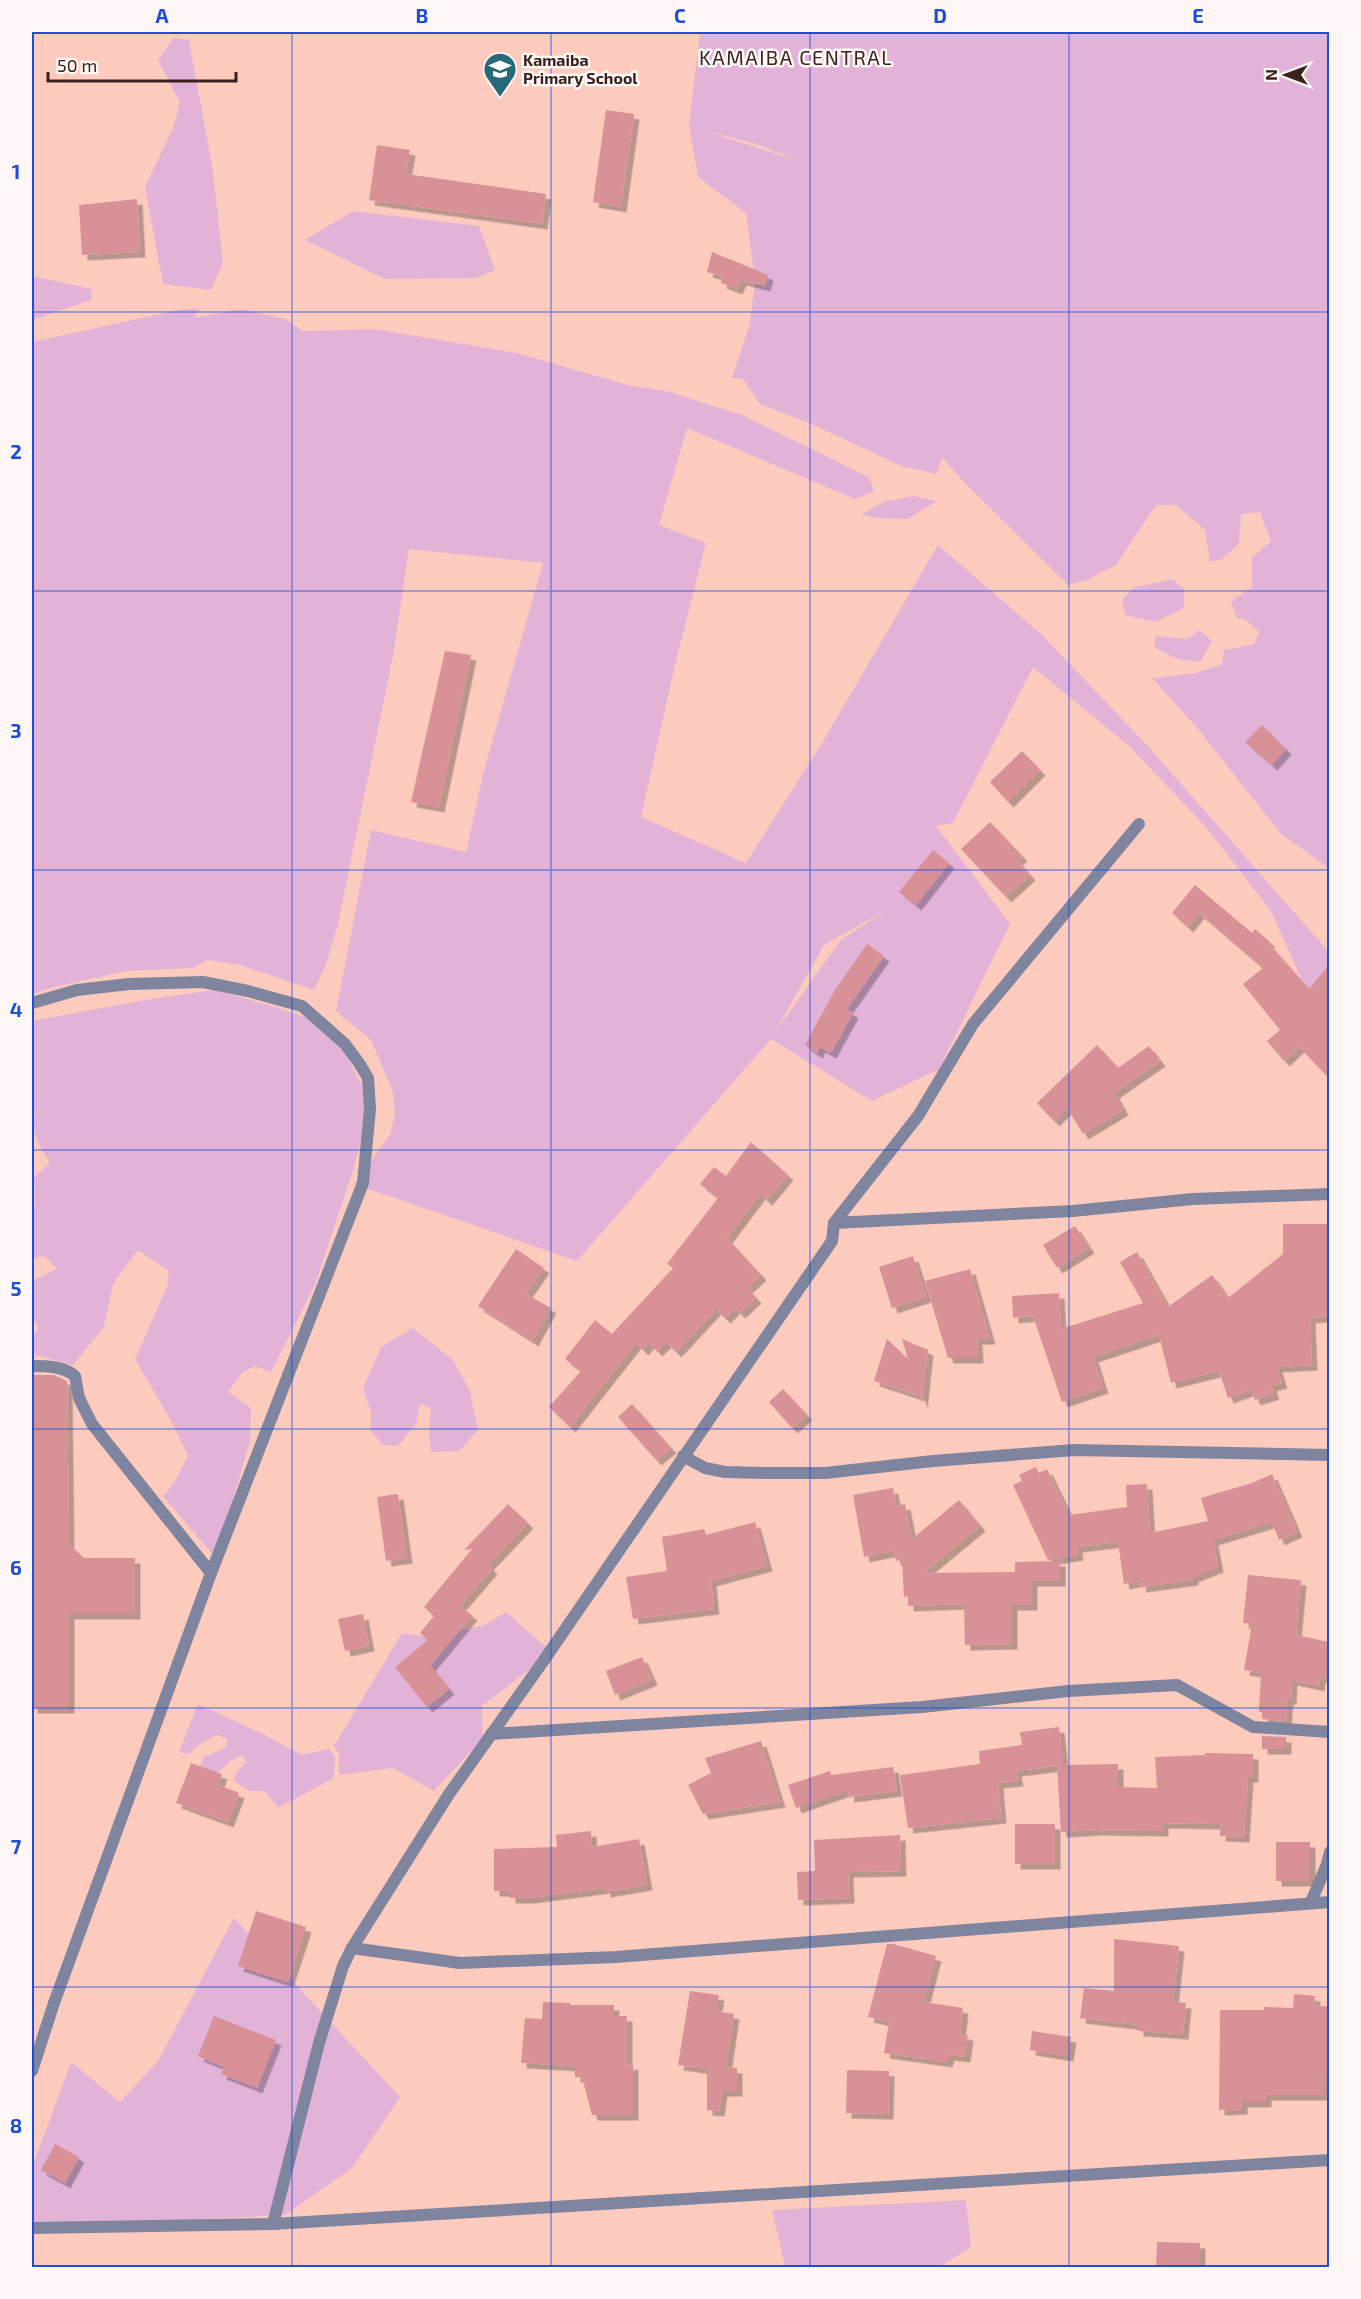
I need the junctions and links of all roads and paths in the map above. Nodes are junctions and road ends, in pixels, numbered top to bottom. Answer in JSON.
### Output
{"nodes":[{"id":1,"x":1139,"y":824,"type":"dead end"},
{"id":2,"x":32,"y":1003,"type":"edge"},
{"id":3,"x":1329,"y":1194,"type":"edge"},
{"id":4,"x":834,"y":1223,"type":"junction"},
{"id":5,"x":32,"y":1366,"type":"edge"},
{"id":6,"x":1329,"y":1455,"type":"edge"},
{"id":7,"x":683,"y":1456,"type":"junction"},
{"id":8,"x":211,"y":1573,"type":"junction"},
{"id":9,"x":1329,"y":1732,"type":"edge"},
{"id":10,"x":491,"y":1734,"type":"junction"},
{"id":11,"x":1329,"y":1852,"type":"edge"},
{"id":12,"x":1311,"y":1902,"type":"junction"},
{"id":13,"x":1329,"y":1902,"type":"edge"},
{"id":14,"x":352,"y":1948,"type":"junction"},
{"id":15,"x":32,"y":2071,"type":"edge"},
{"id":16,"x":1329,"y":2160,"type":"edge"},
{"id":17,"x":273,"y":2224,"type":"junction"},
{"id":18,"x":32,"y":2228,"type":"edge"}],
"edges":[{"from":1,"to":4,"type":"street"},
{"from":2,"to":8,"type":"street"},
{"from":3,"to":4,"type":"street"},
{"from":4,"to":7,"type":"street"},
{"from":5,"to":8,"type":"street"},
{"from":6,"to":7,"type":"street"},
{"from":7,"to":10,"type":"street"},
{"from":8,"to":15,"type":"street"},
{"from":9,"to":10,"type":"street"},
{"from":10,"to":14,"type":"street"},
{"from":11,"to":12,"type":"street"},
{"from":12,"to":13,"type":"street"},
{"from":12,"to":14,"type":"street"},
{"from":14,"to":17,"type":"street"},
{"from":16,"to":17,"type":"street"},
{"from":17,"to":18,"type":"street"}]}
